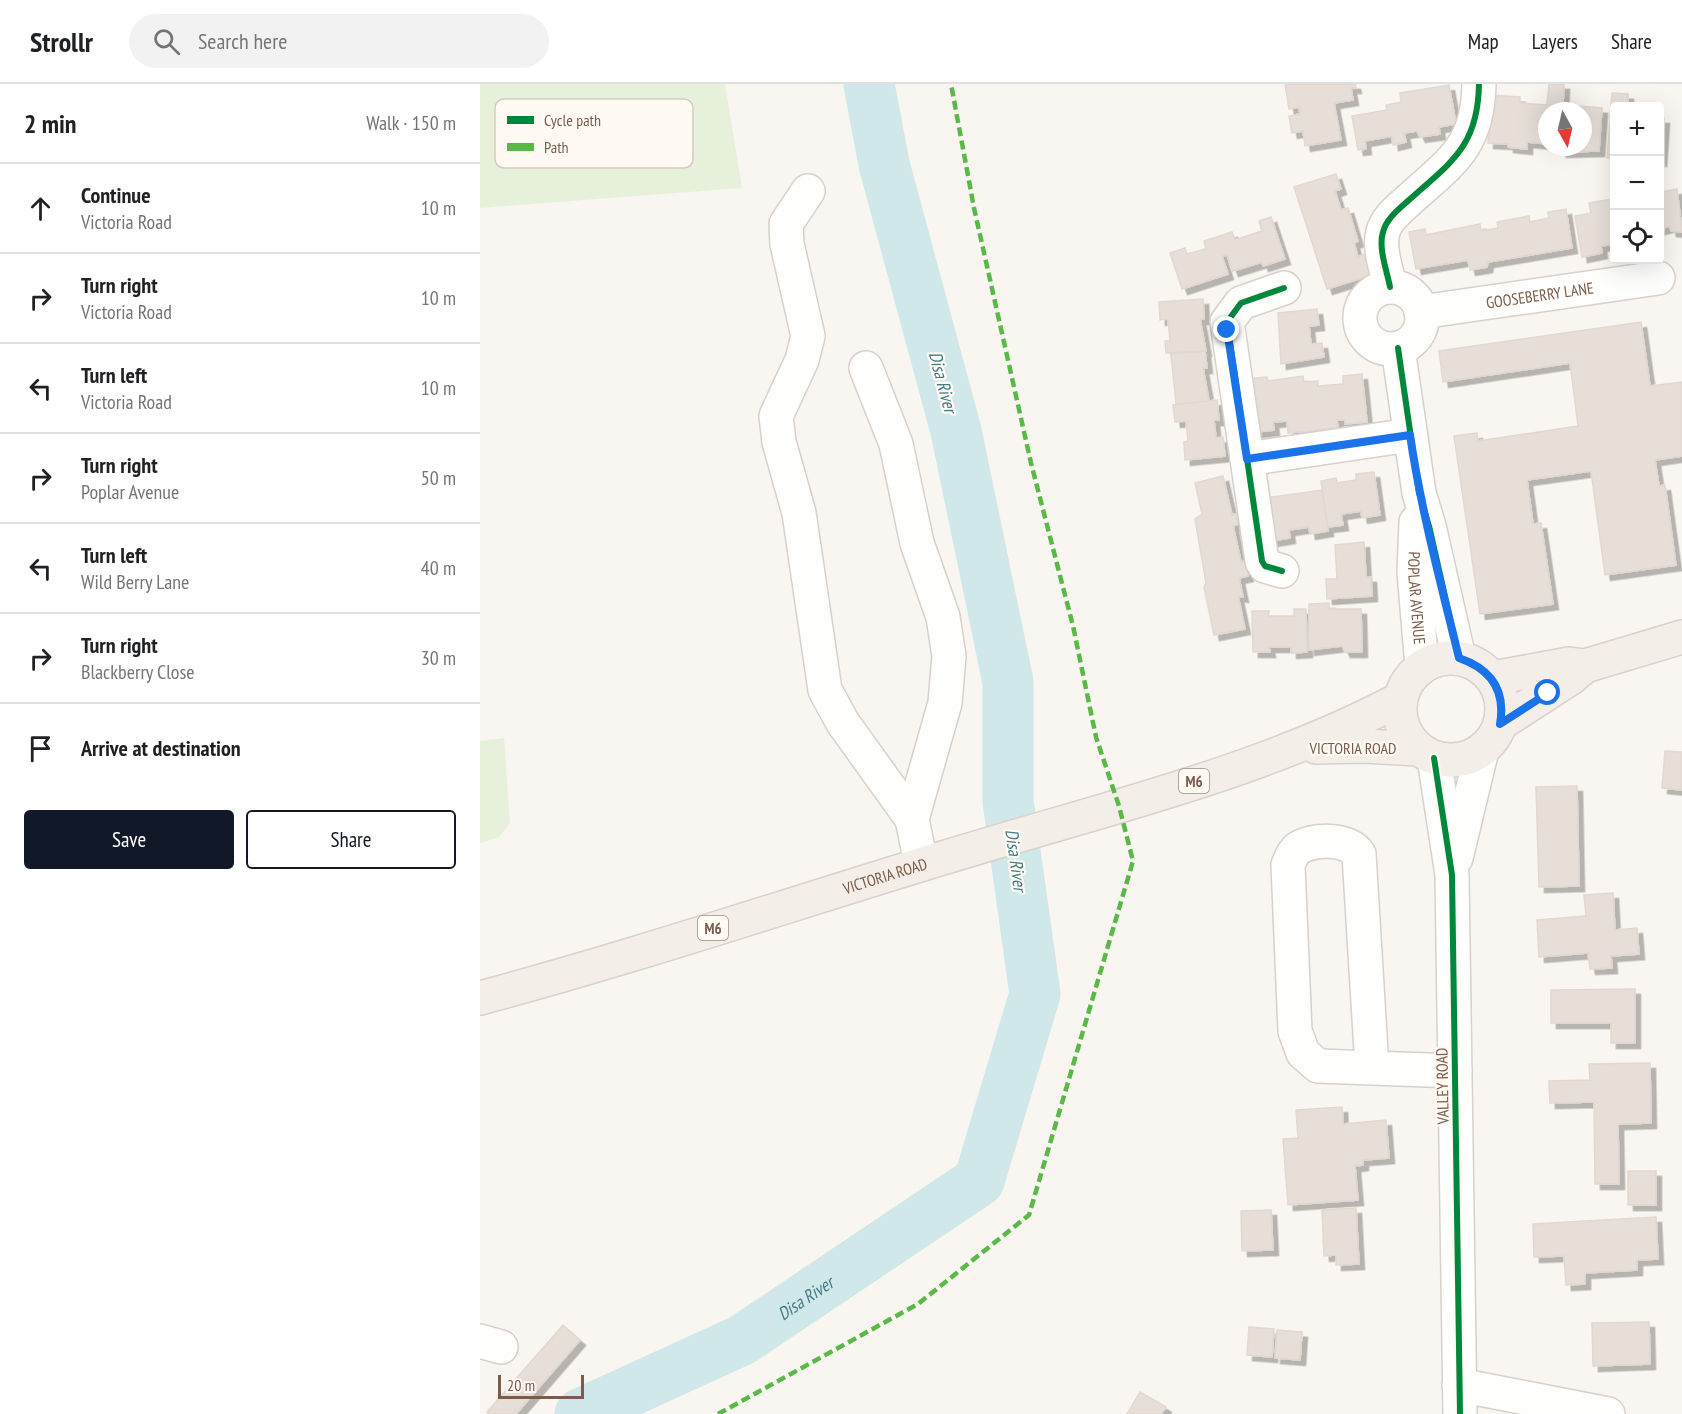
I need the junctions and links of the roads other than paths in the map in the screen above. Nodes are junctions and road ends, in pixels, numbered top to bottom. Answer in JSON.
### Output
{"nodes":[{"id":1,"x":1479,"y":84,"type":"edge"},
{"id":2,"x":808,"y":190,"type":"dead end"},
{"id":3,"x":1658,"y":278,"type":"dead end"},
{"id":4,"x":1390,"y":286,"type":"junction"},
{"id":5,"x":1284,"y":288,"type":"dead end"},
{"id":6,"x":1421,"y":312,"type":"junction"},
{"id":7,"x":1398,"y":348,"type":"junction"},
{"id":8,"x":866,"y":368,"type":"dead end"},
{"id":9,"x":1410,"y":435,"type":"junction"},
{"id":10,"x":1247,"y":459,"type":"junction"},
{"id":11,"x":1419,"y":493,"type":"junction"},
{"id":12,"x":1282,"y":571,"type":"dead end"},
{"id":13,"x":1682,"y":637,"type":"edge"},
{"id":14,"x":1459,"y":658,"type":"junction"},
{"id":15,"x":1585,"y":666,"type":"junction"},
{"id":16,"x":1422,"y":667,"type":"junction"},
{"id":17,"x":1493,"y":678,"type":"junction"},
{"id":18,"x":1400,"y":699,"type":"junction"},
{"id":19,"x":1491,"y":737,"type":"junction"},
{"id":20,"x":1287,"y":750,"type":"junction"},
{"id":21,"x":1426,"y":754,"type":"junction"},
{"id":22,"x":912,"y":819,"type":"junction"},
{"id":23,"x":934,"y":861,"type":"junction"},
{"id":24,"x":1452,"y":875,"type":"junction"},
{"id":25,"x":480,"y":998,"type":"edge"},
{"id":26,"x":1372,"y":1068,"type":"junction"},
{"id":27,"x":1455,"y":1071,"type":"junction"},
{"id":28,"x":1460,"y":1399,"type":"edge"},
{"id":29,"x":1608,"y":1414,"type":"edge"}],
"edges":[{"from":1,"to":4,"type":"street"},
{"from":2,"to":22,"type":"street"},
{"from":3,"to":6,"type":"street","name":"GOOSEBERRY LANE"},
{"from":4,"to":6,"type":"street"},
{"from":4,"to":7,"type":"street"},
{"from":5,"to":10,"type":"street"},
{"from":6,"to":7,"type":"street"},
{"from":7,"to":9,"type":"street","name":"POPLAR AVENUE"},
{"from":8,"to":22,"type":"street"},
{"from":9,"to":10,"type":"street"},
{"from":9,"to":11,"type":"street","name":"POPLAR AVENUE"},
{"from":10,"to":12,"type":"street"},
{"from":11,"to":14,"type":"street","name":"POPLAR AVENUE"},
{"from":11,"to":16,"type":"street","name":"POPLAR AVENUE"},
{"from":13,"to":15,"type":"main road","name":"VICTORIA ROAD","number":"M6"},
{"from":14,"to":16,"type":"main road"},
{"from":14,"to":17,"type":"main road"},
{"from":15,"to":17,"type":"main road","name":"VICTORIA ROAD","number":"M6"},
{"from":15,"to":19,"type":"main road","name":"VICTORIA ROAD","number":"M6"},
{"from":16,"to":18,"type":"main road"},
{"from":17,"to":19,"type":"main road"},
{"from":18,"to":20,"type":"main road","name":"VICTORIA ROAD","number":"M6"},
{"from":18,"to":21,"type":"main road","name":"VICTORIA ROAD"},
{"from":19,"to":21,"type":"main road","name":"VICTORIA ROAD","number":"M6"},
{"from":19,"to":24,"type":"street","name":"VALLEY ROAD"},
{"from":20,"to":21,"type":"main road","name":"VICTORIA ROAD","number":"M6"},
{"from":20,"to":23,"type":"main road","name":"VICTORIA ROAD","number":"M6"},
{"from":21,"to":24,"type":"street","name":"VALLEY ROAD"},
{"from":22,"to":23,"type":"street"},
{"from":23,"to":25,"type":"main road","name":"VICTORIA ROAD","number":"M6"},
{"from":24,"to":27,"type":"street","name":"VALLEY ROAD"},
{"from":26,"to":26,"type":"street"},
{"from":26,"to":27,"type":"street"},
{"from":27,"to":28,"type":"street","name":"VALLEY ROAD"},
{"from":28,"to":29,"type":"street"}]}
